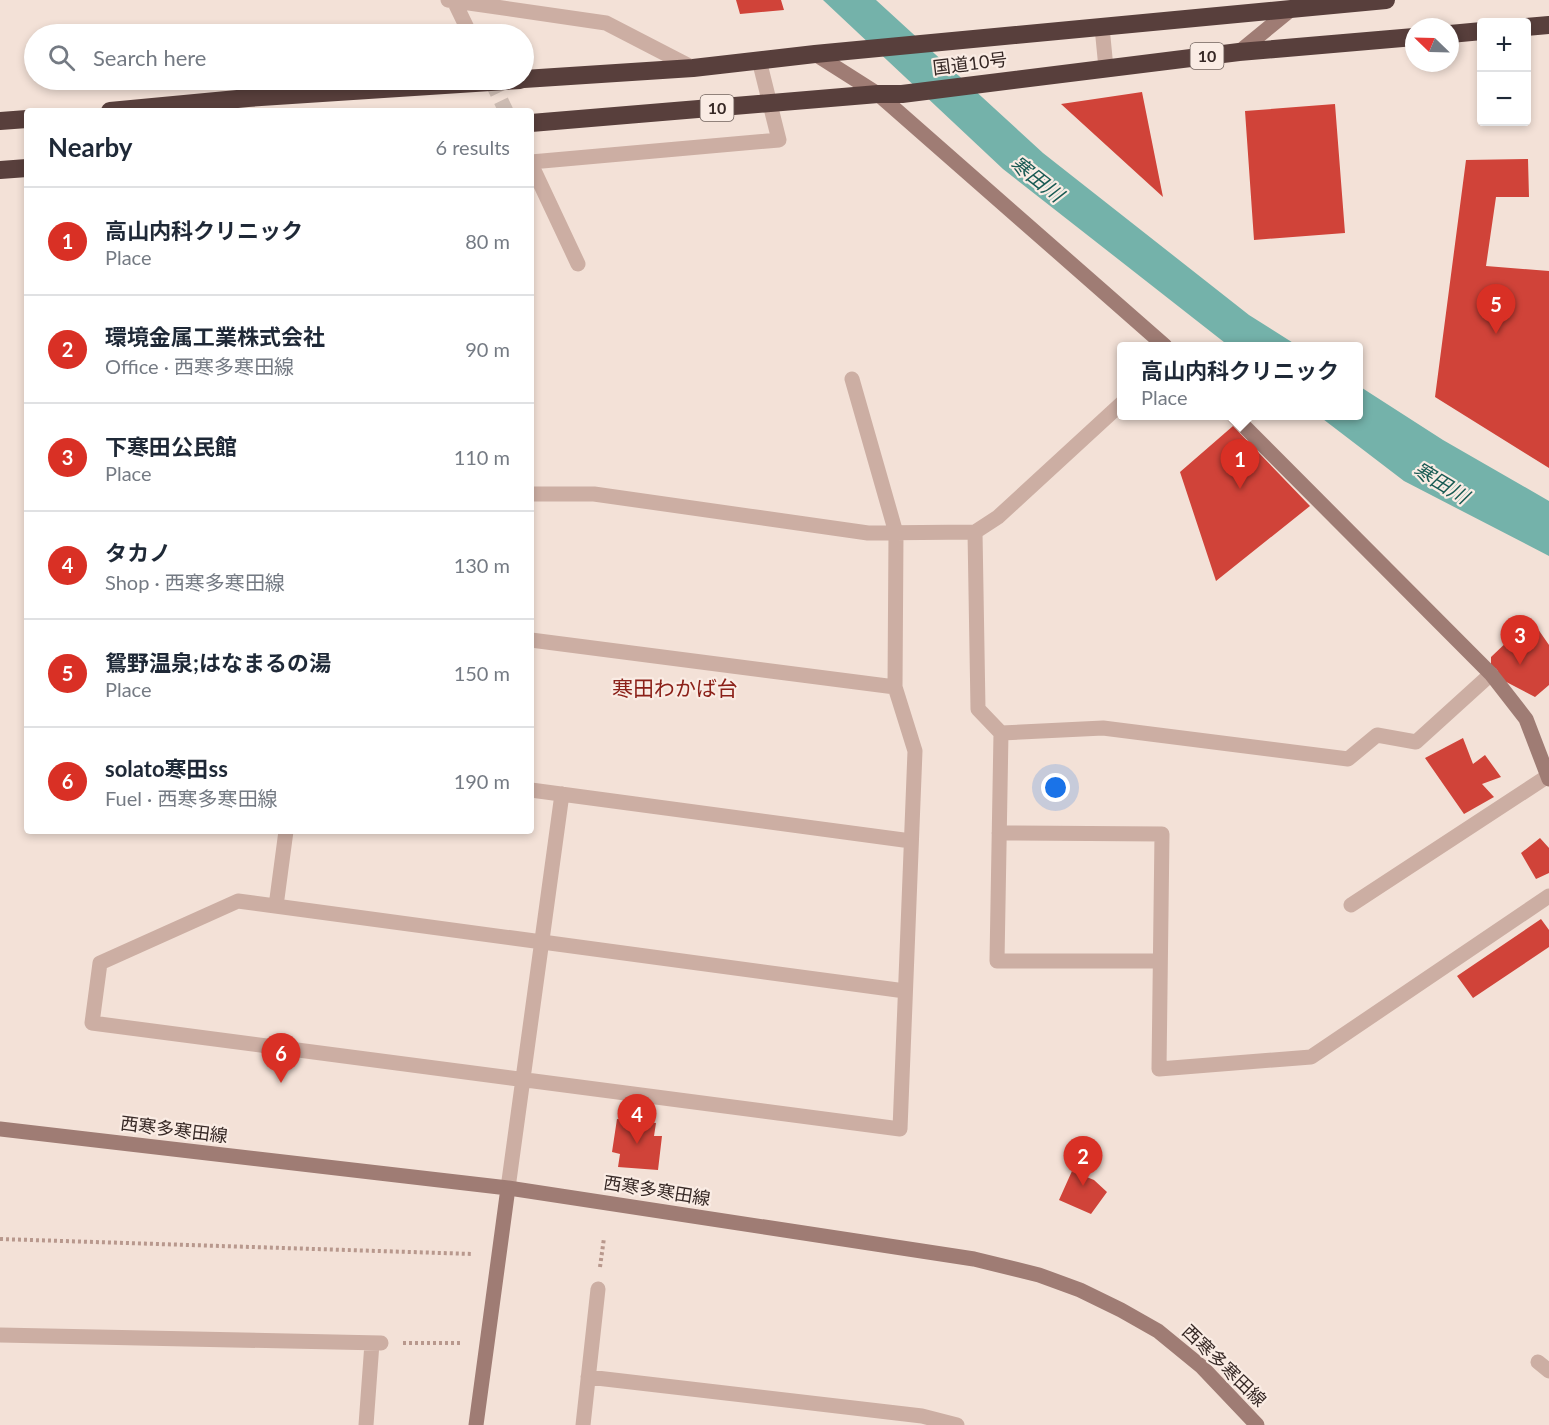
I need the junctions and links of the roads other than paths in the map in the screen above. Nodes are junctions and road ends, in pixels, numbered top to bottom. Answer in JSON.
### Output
{"nodes":[{"id":1,"x":451,"y":0,"type":"edge"},
{"id":2,"x":1386,"y":0,"type":"edge"},
{"id":3,"x":1296,"y":4,"type":"edge"},
{"id":4,"x":464,"y":24,"type":"edge"},
{"id":5,"x":1549,"y":25,"type":"edge"},
{"id":6,"x":1102,"y":27,"type":"junction"},
{"id":7,"x":1531,"y":27,"type":"edge"},
{"id":8,"x":1477,"y":31,"type":"edge"},
{"id":9,"x":1459,"y":32,"type":"edge"},
{"id":10,"x":1405,"y":38,"type":"edge"},
{"id":11,"x":1239,"y":52,"type":"junction"},
{"id":12,"x":815,"y":54,"type":"junction"},
{"id":13,"x":759,"y":60,"type":"junction"},
{"id":14,"x":693,"y":68,"type":"junction"},
{"id":15,"x":1106,"y":69,"type":"junction"},
{"id":16,"x":534,"y":78,"type":"edge"},
{"id":17,"x":401,"y":90,"type":"edge"},
{"id":18,"x":878,"y":94,"type":"junction"},
{"id":19,"x":769,"y":103,"type":"junction"},
{"id":20,"x":248,"y":104,"type":"edge"},
{"id":21,"x":169,"y":108,"type":"edge"},
{"id":22,"x":24,"y":119,"type":"edge"},
{"id":23,"x":0,"y":122,"type":"edge"},
{"id":24,"x":534,"y":123,"type":"edge"},
{"id":25,"x":534,"y":163,"type":"edge"},
{"id":26,"x":24,"y":168,"type":"edge"},
{"id":27,"x":534,"y":169,"type":"edge"},
{"id":28,"x":0,"y":170,"type":"edge"},
{"id":29,"x":578,"y":264,"type":"dead end"},
{"id":30,"x":1160,"y":342,"type":"edge"},
{"id":31,"x":852,"y":379,"type":"dead end"},
{"id":32,"x":1117,"y":408,"type":"edge"},
{"id":33,"x":1238,"y":420,"type":"edge"},
{"id":34,"x":534,"y":494,"type":"edge"},
{"id":35,"x":975,"y":532,"type":"junction"},
{"id":36,"x":896,"y":533,"type":"junction"},
{"id":37,"x":534,"y":640,"type":"edge"},
{"id":38,"x":1491,"y":674,"type":"junction"},
{"id":39,"x":895,"y":687,"type":"junction"},
{"id":40,"x":1001,"y":732,"type":"junction"},
{"id":41,"x":1548,"y":777,"type":"edge"},
{"id":42,"x":534,"y":790,"type":"edge"},
{"id":43,"x":562,"y":794,"type":"junction"},
{"id":44,"x":999,"y":833,"type":"junction"},
{"id":45,"x":286,"y":834,"type":"edge"},
{"id":46,"x":911,"y":841,"type":"junction"},
{"id":47,"x":1549,"y":896,"type":"edge"},
{"id":48,"x":1351,"y":904,"type":"dead end"},
{"id":49,"x":276,"y":906,"type":"junction"},
{"id":50,"x":542,"y":942,"type":"junction"},
{"id":51,"x":1161,"y":961,"type":"junction"},
{"id":52,"x":904,"y":991,"type":"junction"},
{"id":53,"x":523,"y":1079,"type":"junction"},
{"id":54,"x":0,"y":1129,"type":"edge"},
{"id":55,"x":508,"y":1188,"type":"junction"},
{"id":56,"x":598,"y":1289,"type":"road end"},
{"id":57,"x":0,"y":1335,"type":"edge"},
{"id":58,"x":588,"y":1377,"type":"junction"},
{"id":59,"x":366,"y":1425,"type":"edge"},
{"id":60,"x":476,"y":1425,"type":"edge"},
{"id":61,"x":583,"y":1425,"type":"edge"},
{"id":62,"x":957,"y":1425,"type":"edge"},
{"id":63,"x":1257,"y":1425,"type":"edge"}],
"edges":[{"from":1,"to":4,"type":"street"},
{"from":1,"to":14,"type":"street"},
{"from":2,"to":3,"type":"highway","name":"国道10号","number":"10"},
{"from":3,"to":6,"type":"highway","name":"国道10号","number":"10"},
{"from":3,"to":11,"type":"main road"},
{"from":5,"to":7,"type":"highway"},
{"from":6,"to":12,"type":"highway","name":"国道10号","number":"10"},
{"from":6,"to":15,"type":"street"},
{"from":8,"to":9,"type":"highway"},
{"from":10,"to":11,"type":"highway","name":"国道10号","number":"10"},
{"from":11,"to":15,"type":"highway","name":"国道10号","number":"10"},
{"from":12,"to":13,"type":"highway","name":"国道10号","number":"10"},
{"from":12,"to":18,"type":"main road"},
{"from":13,"to":14,"type":"highway","name":"国道10号","number":"10"},
{"from":13,"to":19,"type":"street"},
{"from":14,"to":16,"type":"highway","name":"国道10号","number":"10"},
{"from":15,"to":18,"type":"highway","name":"国道10号","number":"10"},
{"from":17,"to":20,"type":"highway","name":"国道10号","number":"10"},
{"from":18,"to":19,"type":"highway","name":"国道10号","number":"10"},
{"from":18,"to":30,"type":"main road"},
{"from":19,"to":24,"type":"highway","name":"国道10号","number":"10"},
{"from":19,"to":25,"type":"street"},
{"from":20,"to":21,"type":"highway","name":"国道10号","number":"10"},
{"from":22,"to":23,"type":"highway"},
{"from":26,"to":28,"type":"highway"},
{"from":27,"to":29,"type":"street"},
{"from":31,"to":36,"type":"street"},
{"from":32,"to":35,"type":"street"},
{"from":33,"to":38,"type":"main road"},
{"from":34,"to":36,"type":"street"},
{"from":35,"to":36,"type":"street"},
{"from":35,"to":40,"type":"street"},
{"from":36,"to":39,"type":"street"},
{"from":37,"to":39,"type":"street"},
{"from":38,"to":40,"type":"street"},
{"from":38,"to":41,"type":"main road"},
{"from":39,"to":46,"type":"street"},
{"from":40,"to":44,"type":"street"},
{"from":41,"to":48,"type":"street"},
{"from":42,"to":43,"type":"street"},
{"from":43,"to":46,"type":"street"},
{"from":43,"to":50,"type":"street"},
{"from":44,"to":51,"type":"street"},
{"from":44,"to":51,"type":"street"},
{"from":45,"to":49,"type":"street"},
{"from":46,"to":52,"type":"street"},
{"from":47,"to":51,"type":"street"},
{"from":49,"to":50,"type":"street"},
{"from":49,"to":53,"type":"street"},
{"from":50,"to":52,"type":"street"},
{"from":50,"to":53,"type":"street"},
{"from":52,"to":53,"type":"street"},
{"from":53,"to":55,"type":"street"},
{"from":54,"to":55,"type":"main road","name":"西寒多寒田線"},
{"from":55,"to":60,"type":"main road"},
{"from":55,"to":63,"type":"main road","name":"西寒多寒田線"},
{"from":56,"to":58,"type":"street"},
{"from":57,"to":59,"type":"street"},
{"from":58,"to":61,"type":"street"},
{"from":58,"to":62,"type":"street"}]}
